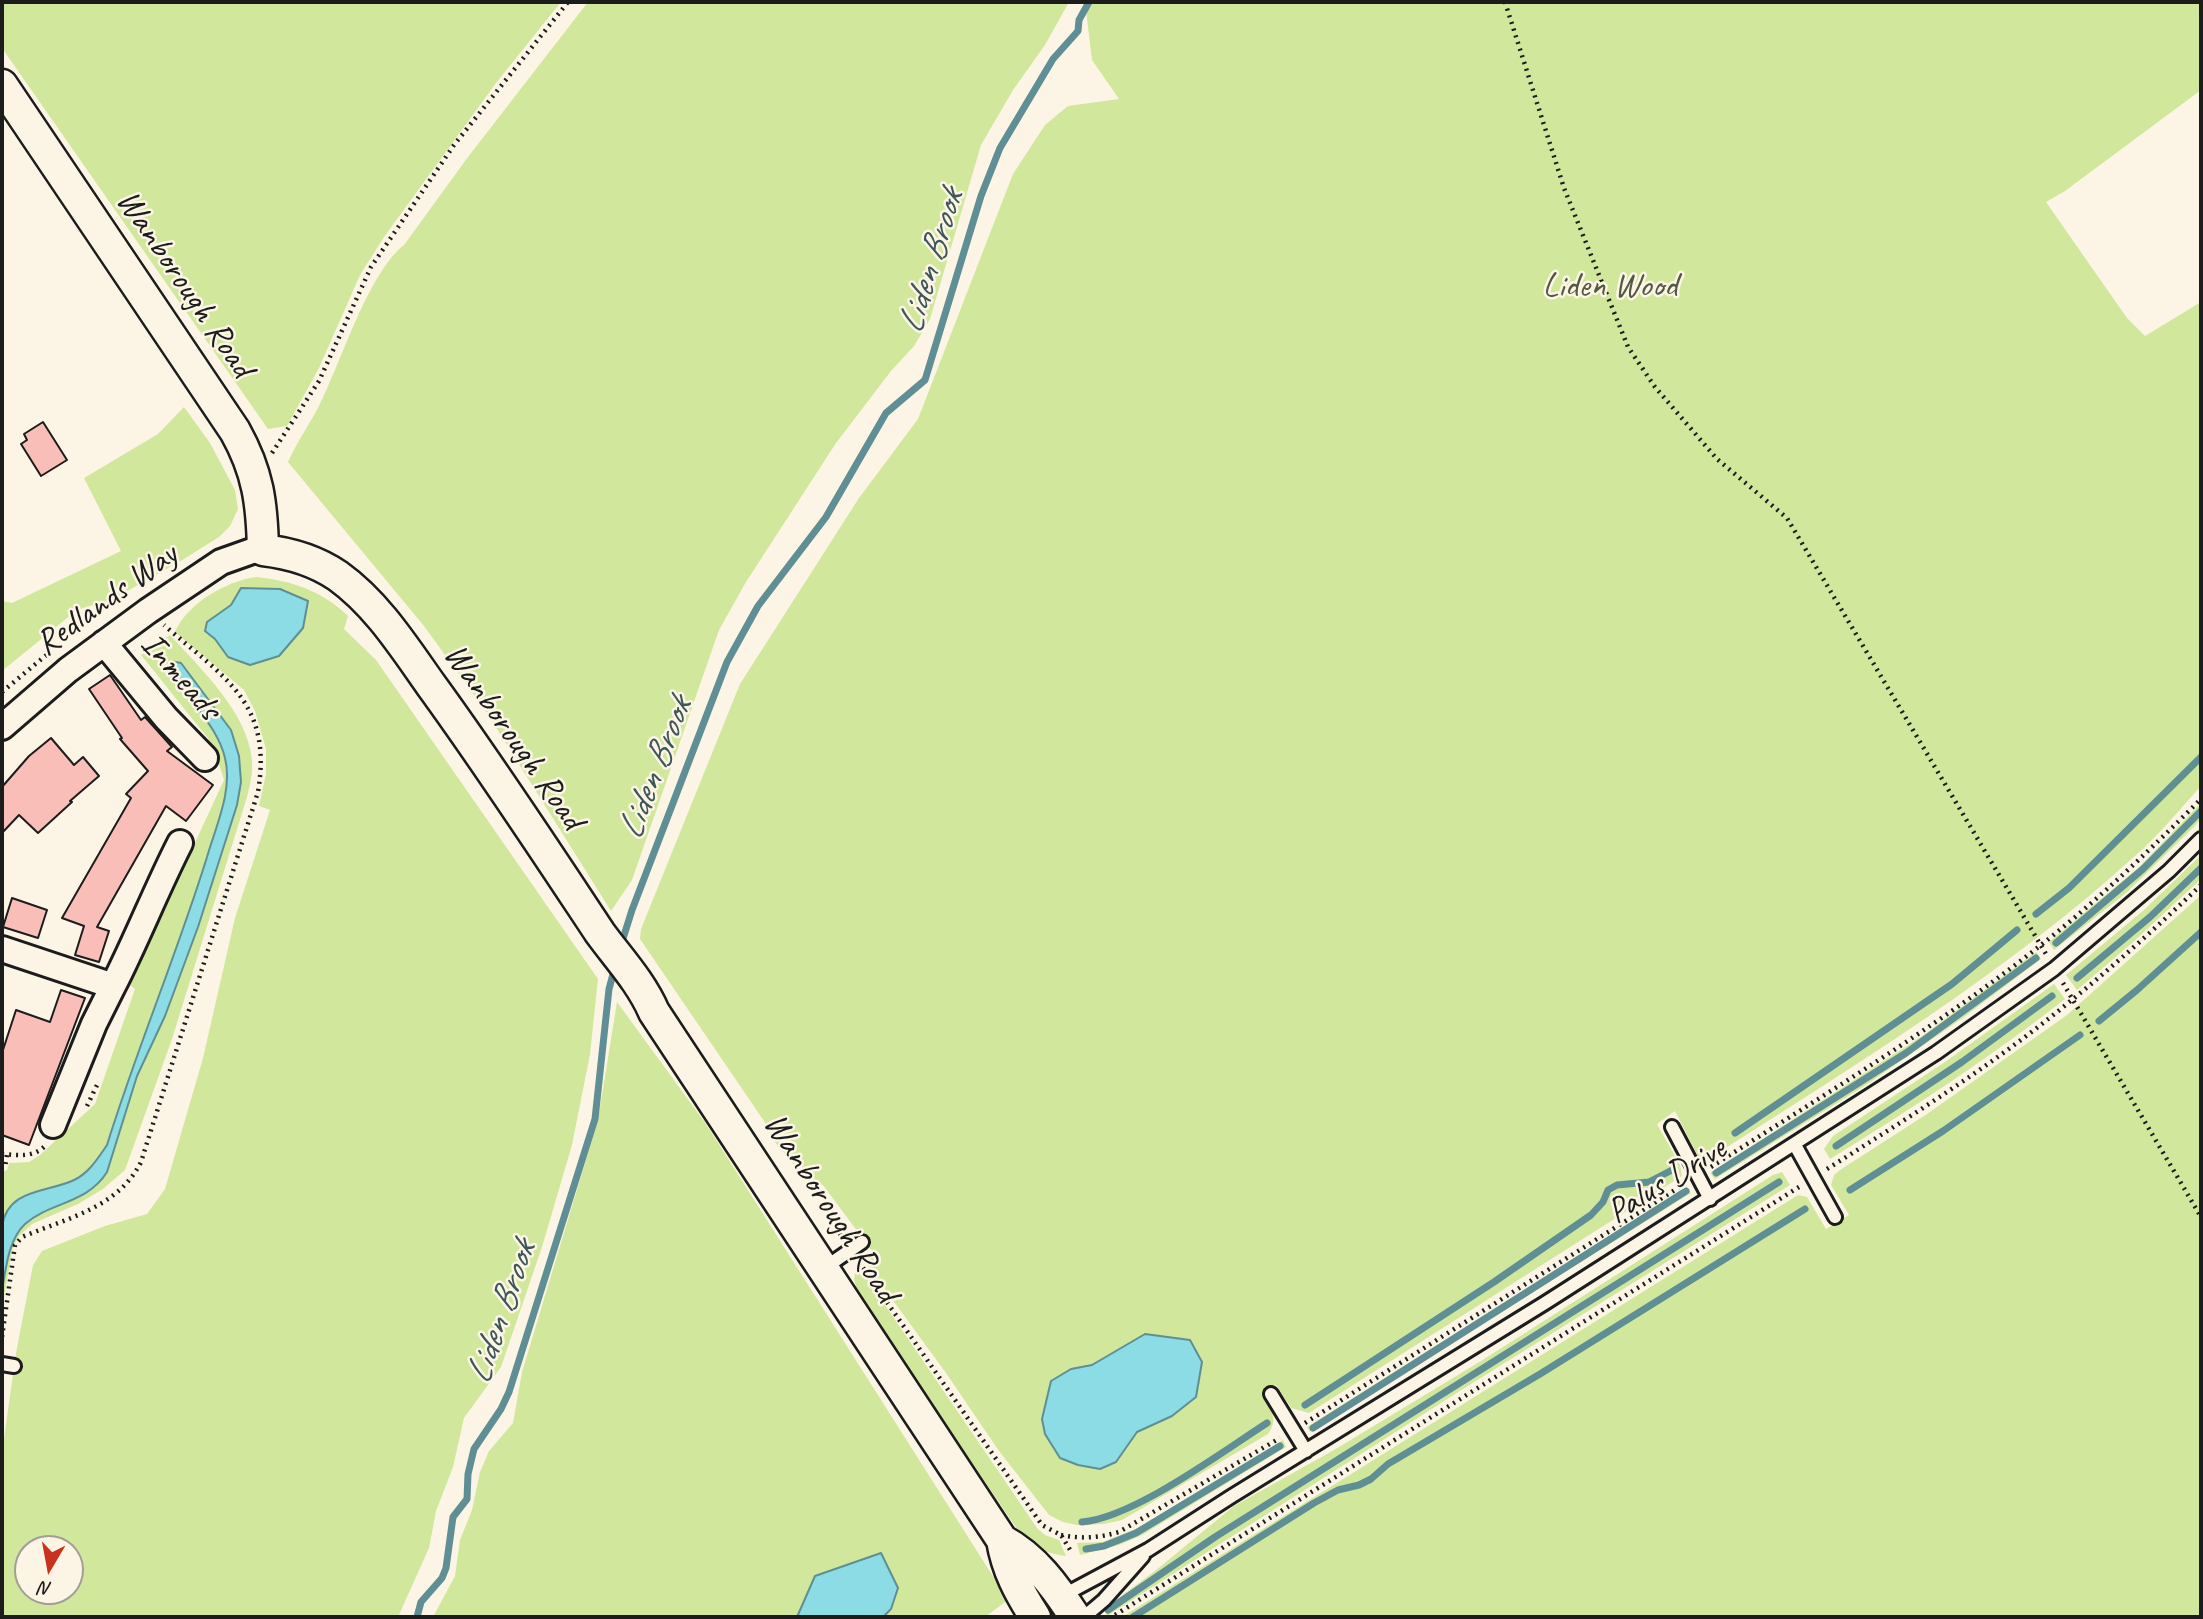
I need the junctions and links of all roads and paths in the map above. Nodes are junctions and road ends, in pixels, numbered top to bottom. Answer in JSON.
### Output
{"nodes":[{"id":1,"x":568,"y":2,"type":"edge"},
{"id":2,"x":1505,"y":2,"type":"edge"},
{"id":3,"x":2,"y":85,"type":"edge"},
{"id":4,"x":283,"y":440,"type":"dead end"},
{"id":5,"x":263,"y":550,"type":"junction"},
{"id":6,"x":148,"y":611,"type":"junction"},
{"id":7,"x":104,"y":643,"type":"junction"},
{"id":8,"x":2,"y":727,"type":"edge"},
{"id":9,"x":205,"y":758,"type":"dead end"},
{"id":10,"x":2201,"y":799,"type":"edge"},
{"id":11,"x":2201,"y":839,"type":"edge"},
{"id":12,"x":180,"y":843,"type":"dead end"},
{"id":13,"x":2201,"y":885,"type":"edge"},
{"id":14,"x":2040,"y":945,"type":"junction"},
{"id":15,"x":2,"y":948,"type":"edge"},
{"id":16,"x":2054,"y":968,"type":"junction"},
{"id":17,"x":113,"y":986,"type":"junction"},
{"id":18,"x":2073,"y":999,"type":"junction"},
{"id":19,"x":52,"y":1125,"type":"dead end"},
{"id":20,"x":1672,"y":1127,"type":"dead end"},
{"id":21,"x":1795,"y":1145,"type":"junction"},
{"id":22,"x":7,"y":1154,"type":"dead end"},
{"id":23,"x":2,"y":1168,"type":"edge"},
{"id":24,"x":1698,"y":1175,"type":"junction"},
{"id":25,"x":1813,"y":1178,"type":"junction"},
{"id":26,"x":1710,"y":1199,"type":"junction"},
{"id":27,"x":1835,"y":1217,"type":"dead end"},
{"id":28,"x":2201,"y":1217,"type":"edge"},
{"id":29,"x":801,"y":1236,"type":"junction"},
{"id":30,"x":862,"y":1242,"type":"dead end"},
{"id":31,"x":851,"y":1250,"type":"junction"},
{"id":32,"x":823,"y":1269,"type":"junction"},
{"id":33,"x":2,"y":1337,"type":"edge"},
{"id":34,"x":1271,"y":1394,"type":"dead end"},
{"id":35,"x":1293,"y":1430,"type":"junction"},
{"id":36,"x":1306,"y":1451,"type":"junction"},
{"id":37,"x":1061,"y":1535,"type":"junction"},
{"id":38,"x":1002,"y":1540,"type":"junction"},
{"id":39,"x":1148,"y":1550,"type":"junction"},
{"id":40,"x":1072,"y":1553,"type":"dead end"},
{"id":41,"x":1069,"y":1607,"type":"edge"},
{"id":42,"x":1033,"y":1616,"type":"edge"},
{"id":43,"x":1084,"y":1617,"type":"edge"},
{"id":44,"x":1112,"y":1617,"type":"edge"}],
"edges":[{"from":1,"to":4,"type":"path"},
{"from":2,"to":14,"type":"path"},
{"from":3,"to":5,"type":"street","name":"Wanborough Road"},
{"from":5,"to":6,"type":"street","name":"Redlands Way"},
{"from":5,"to":29,"type":"street","name":"Wanborough Road"},
{"from":6,"to":7,"type":"street","name":"Redlands Way"},
{"from":6,"to":33,"type":"path"},
{"from":7,"to":8,"type":"street","name":"Redlands Way"},
{"from":7,"to":9,"type":"street","name":"Inmeads"},
{"from":10,"to":14,"type":"path"},
{"from":11,"to":16,"type":"lane","name":"Palus Drive"},
{"from":12,"to":17,"type":"street"},
{"from":13,"to":18,"type":"path"},
{"from":14,"to":16,"type":"path"},
{"from":14,"to":24,"type":"path"},
{"from":15,"to":17,"type":"street"},
{"from":16,"to":18,"type":"path"},
{"from":16,"to":21,"type":"lane","name":"Palus Drive"},
{"from":17,"to":19,"type":"street"},
{"from":18,"to":25,"type":"path"},
{"from":18,"to":28,"type":"path"},
{"from":20,"to":24,"type":"lane"},
{"from":21,"to":25,"type":"lane"},
{"from":21,"to":26,"type":"lane","name":"Palus Drive"},
{"from":22,"to":23,"type":"path"},
{"from":24,"to":26,"type":"lane"},
{"from":24,"to":35,"type":"path"},
{"from":25,"to":27,"type":"lane"},
{"from":25,"to":44,"type":"path"},
{"from":26,"to":36,"type":"lane","name":"Palus Drive"},
{"from":29,"to":31,"type":"path"},
{"from":29,"to":32,"type":"street","name":"Wanborough Road"},
{"from":30,"to":31,"type":"lane"},
{"from":31,"to":32,"type":"lane"},
{"from":31,"to":37,"type":"path"},
{"from":32,"to":38,"type":"street","name":"Wanborough Road"},
{"from":34,"to":35,"type":"lane"},
{"from":35,"to":36,"type":"lane"},
{"from":35,"to":37,"type":"path"},
{"from":36,"to":39,"type":"lane","name":"Palus Drive"},
{"from":37,"to":40,"type":"path"},
{"from":38,"to":41,"type":"street","name":"Wanborough Road"},
{"from":38,"to":42,"type":"street","name":"Wanborough Road"},
{"from":39,"to":41,"type":"lane","name":"Palus Drive"},
{"from":39,"to":43,"type":"lane","name":"Palus Drive"},
{"from":41,"to":42,"type":"street","name":"Palus Drive"}]}
